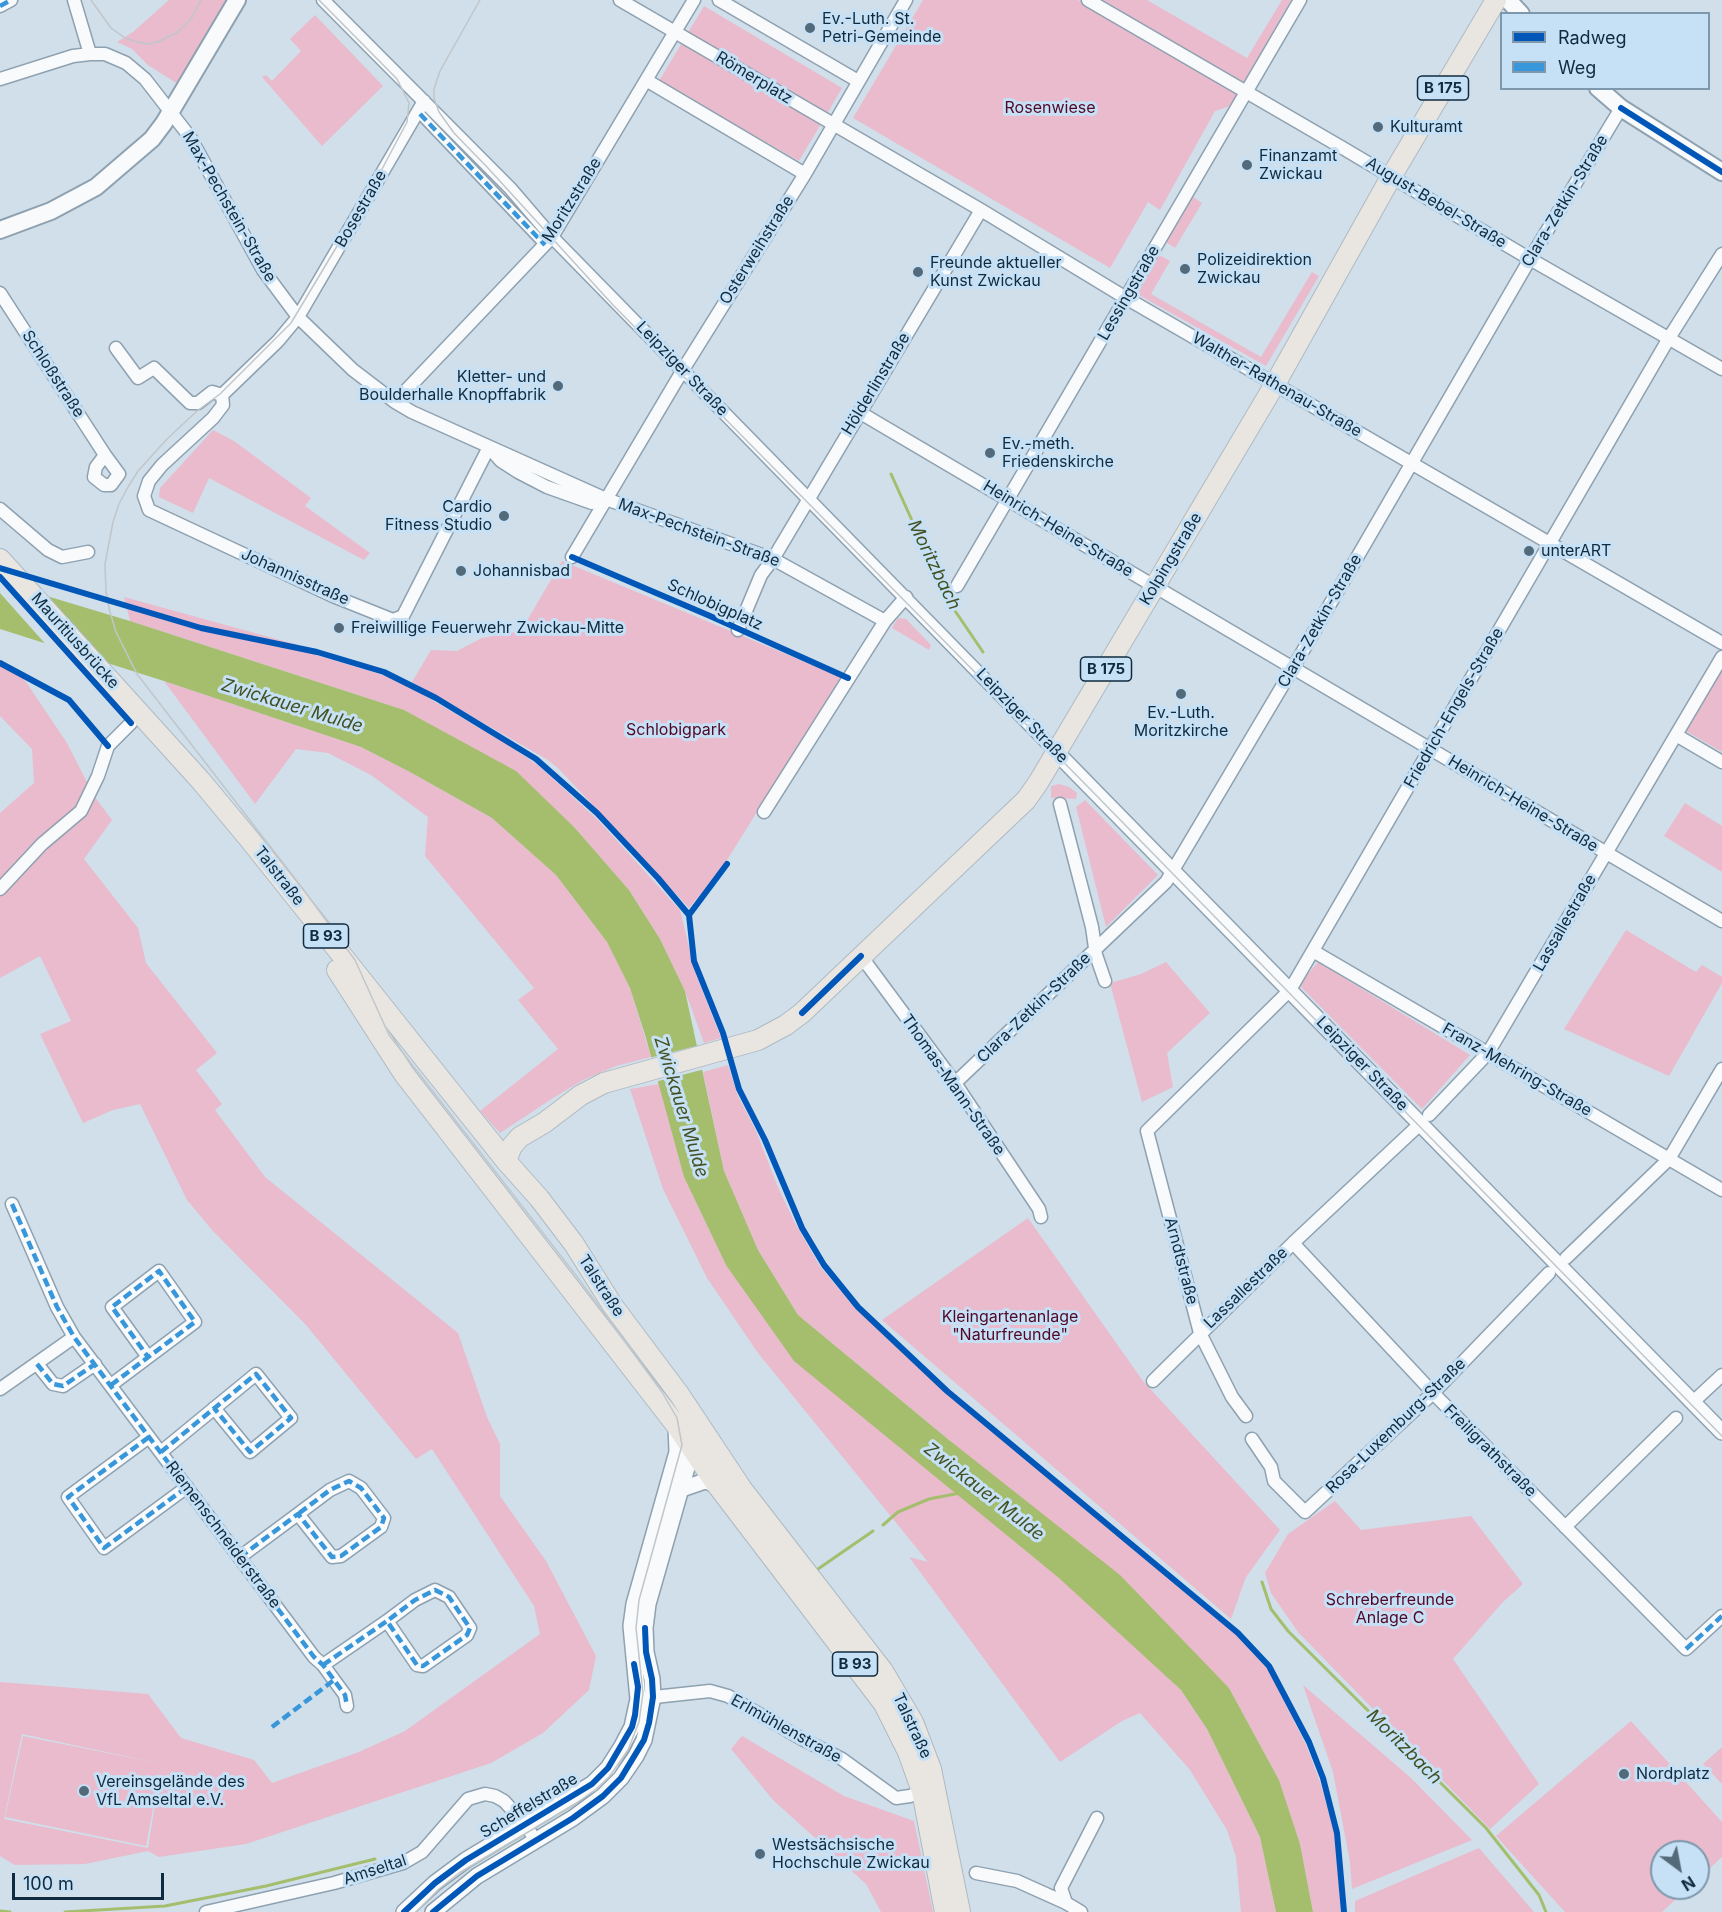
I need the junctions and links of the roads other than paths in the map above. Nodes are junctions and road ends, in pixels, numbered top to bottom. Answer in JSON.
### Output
{"nodes":[{"id":1,"x":11,"y":0,"type":"edge"},
{"id":2,"x":74,"y":0,"type":"edge"},
{"id":3,"x":237,"y":0,"type":"edge"},
{"id":4,"x":323,"y":0,"type":"edge"},
{"id":5,"x":620,"y":0,"type":"edge"},
{"id":6,"x":693,"y":0,"type":"edge"},
{"id":7,"x":719,"y":0,"type":"edge"},
{"id":8,"x":906,"y":0,"type":"edge"},
{"id":9,"x":1088,"y":0,"type":"edge"},
{"id":10,"x":1300,"y":0,"type":"edge"},
{"id":11,"x":1496,"y":0,"type":"edge"},
{"id":12,"x":1508,"y":0,"type":"edge"},
{"id":13,"x":0,"y":6,"type":"edge"},
{"id":14,"x":1519,"y":12,"type":"edge"},
{"id":15,"x":674,"y":32,"type":"junction"},
{"id":16,"x":90,"y":54,"type":"junction"},
{"id":17,"x":0,"y":79,"type":"edge"},
{"id":18,"x":646,"y":80,"type":"junction"},
{"id":19,"x":858,"y":81,"type":"junction"},
{"id":20,"x":1600,"y":90,"type":"edge"},
{"id":21,"x":1247,"y":91,"type":"junction"},
{"id":22,"x":424,"y":101,"type":"junction"},
{"id":23,"x":1621,"y":108,"type":"junction"},
{"id":24,"x":171,"y":112,"type":"junction"},
{"id":25,"x":420,"y":114,"type":"dead end"},
{"id":26,"x":834,"y":125,"type":"junction"},
{"id":27,"x":1722,"y":172,"type":"edge"},
{"id":28,"x":805,"y":174,"type":"junction"},
{"id":29,"x":1391,"y":177,"type":"junction"},
{"id":30,"x":981,"y":210,"type":"junction"},
{"id":31,"x":0,"y":230,"type":"edge"},
{"id":32,"x":548,"y":241,"type":"junction"},
{"id":33,"x":1722,"y":254,"type":"edge"},
{"id":34,"x":1530,"y":259,"type":"junction"},
{"id":35,"x":0,"y":293,"type":"edge"},
{"id":36,"x":1126,"y":298,"type":"junction"},
{"id":37,"x":298,"y":317,"type":"junction"},
{"id":38,"x":1669,"y":338,"type":"junction"},
{"id":39,"x":116,"y":348,"type":"dead end"},
{"id":40,"x":1722,"y":369,"type":"edge"},
{"id":41,"x":683,"y":370,"type":"junction"},
{"id":42,"x":1275,"y":384,"type":"junction"},
{"id":43,"x":222,"y":395,"type":"junction"},
{"id":44,"x":395,"y":402,"type":"junction"},
{"id":45,"x":859,"y":411,"type":"junction"},
{"id":46,"x":489,"y":447,"type":"junction"},
{"id":47,"x":105,"y":455,"type":"dead end"},
{"id":48,"x":1412,"y":463,"type":"junction"},
{"id":49,"x":808,"y":498,"type":"junction"},
{"id":50,"x":606,"y":499,"type":"junction"},
{"id":51,"x":1008,"y":500,"type":"junction"},
{"id":52,"x":0,"y":509,"type":"edge"},
{"id":53,"x":1550,"y":543,"type":"junction"},
{"id":54,"x":88,"y":552,"type":"dead end"},
{"id":55,"x":572,"y":557,"type":"dead end"},
{"id":56,"x":0,"y":559,"type":"edge"},
{"id":57,"x":773,"y":559,"type":"junction"},
{"id":58,"x":0,"y":578,"type":"edge"},
{"id":59,"x":957,"y":586,"type":"dead end"},
{"id":60,"x":1163,"y":591,"type":"junction"},
{"id":61,"x":906,"y":597,"type":"junction"},
{"id":62,"x":885,"y":621,"type":"junction"},
{"id":63,"x":738,"y":630,"type":"dead end"},
{"id":64,"x":1722,"y":643,"type":"edge"},
{"id":65,"x":1722,"y":657,"type":"edge"},
{"id":66,"x":1293,"y":668,"type":"junction"},
{"id":67,"x":136,"y":720,"type":"junction"},
{"id":68,"x":1676,"y":735,"type":"junction"},
{"id":69,"x":1431,"y":748,"type":"junction"},
{"id":70,"x":1056,"y":752,"type":"junction"},
{"id":71,"x":1722,"y":762,"type":"edge"},
{"id":72,"x":1060,"y":804,"type":"dead end"},
{"id":73,"x":764,"y":812,"type":"dead end"},
{"id":74,"x":1606,"y":854,"type":"junction"},
{"id":75,"x":1173,"y":871,"type":"junction"},
{"id":76,"x":0,"y":889,"type":"edge"},
{"id":77,"x":1722,"y":921,"type":"edge"},
{"id":78,"x":1095,"y":950,"type":"junction"},
{"id":79,"x":1313,"y":951,"type":"junction"},
{"id":80,"x":861,"y":956,"type":"junction"},
{"id":81,"x":1105,"y":981,"type":"dead end"},
{"id":82,"x":1290,"y":990,"type":"junction"},
{"id":83,"x":1488,"y":1053,"type":"junction"},
{"id":84,"x":1722,"y":1069,"type":"edge"},
{"id":85,"x":955,"y":1083,"type":"junction"},
{"id":86,"x":1425,"y":1119,"type":"junction"},
{"id":87,"x":1147,"y":1131,"type":"joint"},
{"id":88,"x":1669,"y":1159,"type":"junction"},
{"id":89,"x":506,"y":1161,"type":"junction"},
{"id":90,"x":485,"y":1178,"type":"junction"},
{"id":91,"x":1722,"y":1190,"type":"edge"},
{"id":92,"x":12,"y":1204,"type":"dead end"},
{"id":93,"x":1041,"y":1217,"type":"dead end"},
{"id":94,"x":1293,"y":1243,"type":"junction"},
{"id":95,"x":1566,"y":1258,"type":"dead end"},
{"id":96,"x":1549,"y":1273,"type":"dead end"},
{"id":97,"x":1200,"y":1334,"type":"junction"},
{"id":98,"x":74,"y":1337,"type":"junction"},
{"id":99,"x":148,"y":1357,"type":"junction"},
{"id":100,"x":37,"y":1364,"type":"junction"},
{"id":101,"x":95,"y":1364,"type":"junction"},
{"id":102,"x":1722,"y":1375,"type":"edge"},
{"id":103,"x":1153,"y":1381,"type":"dead end"},
{"id":104,"x":111,"y":1385,"type":"junction"},
{"id":105,"x":0,"y":1389,"type":"edge"},
{"id":106,"x":1433,"y":1393,"type":"junction"},
{"id":107,"x":1693,"y":1402,"type":"junction"},
{"id":108,"x":214,"y":1408,"type":"junction"},
{"id":109,"x":1246,"y":1416,"type":"dead end"},
{"id":110,"x":1677,"y":1418,"type":"dead end"},
{"id":111,"x":1722,"y":1432,"type":"edge"},
{"id":112,"x":149,"y":1437,"type":"junction"},
{"id":113,"x":1252,"y":1439,"type":"dead end"},
{"id":114,"x":689,"y":1441,"type":"junction"},
{"id":115,"x":161,"y":1452,"type":"junction"},
{"id":116,"x":717,"y":1485,"type":"junction"},
{"id":117,"x":187,"y":1487,"type":"junction"},
{"id":118,"x":682,"y":1489,"type":"junction"},
{"id":119,"x":298,"y":1514,"type":"junction"},
{"id":120,"x":1565,"y":1527,"type":"junction"},
{"id":121,"x":240,"y":1557,"type":"junction"},
{"id":122,"x":1722,"y":1616,"type":"edge"},
{"id":123,"x":387,"y":1621,"type":"junction"},
{"id":124,"x":323,"y":1665,"type":"junction"},
{"id":125,"x":645,"y":1698,"type":"junction"},
{"id":126,"x":347,"y":1706,"type":"dead end"},
{"id":127,"x":922,"y":1791,"type":"junction"},
{"id":128,"x":1097,"y":1818,"type":"dead end"},
{"id":129,"x":526,"y":1825,"type":"junction"},
{"id":130,"x":535,"y":1840,"type":"junction"},
{"id":131,"x":976,"y":1873,"type":"dead end"},
{"id":132,"x":1066,"y":1903,"type":"junction"},
{"id":133,"x":206,"y":1912,"type":"edge"},
{"id":134,"x":404,"y":1912,"type":"edge"},
{"id":135,"x":433,"y":1912,"type":"edge"},
{"id":136,"x":945,"y":1912,"type":"edge"},
{"id":137,"x":960,"y":1912,"type":"edge"},
{"id":138,"x":1081,"y":1912,"type":"edge"}],
"edges":[{"from":1,"to":13,"type":"street"},
{"from":2,"to":16,"type":"street"},
{"from":3,"to":24,"type":"main road"},
{"from":4,"to":22,"type":"street","name":"Leipziger Straße"},
{"from":5,"to":15,"type":"street","name":"Römerplatz"},
{"from":6,"to":15,"type":"street","name":"Moritzstraße"},
{"from":7,"to":19,"type":"street"},
{"from":8,"to":19,"type":"street","name":"Osterweihstraße"},
{"from":9,"to":21,"type":"street","name":"August-Bebel-Straße"},
{"from":10,"to":21,"type":"street","name":"Lessingstraße"},
{"from":11,"to":29,"type":"main road","name":"Kolpingstraße","number":"B 175"},
{"from":12,"to":14,"type":"main road"},
{"from":15,"to":18,"type":"street","name":"Moritzstraße"},
{"from":15,"to":26,"type":"street","name":"Römerplatz"},
{"from":16,"to":17,"type":"street"},
{"from":16,"to":24,"type":"street","name":"Max-Pechstein-Straße"},
{"from":18,"to":28,"type":"street"},
{"from":18,"to":32,"type":"street","name":"Moritzstraße"},
{"from":19,"to":26,"type":"street","name":"Osterweihstraße"},
{"from":20,"to":23,"type":"main road"},
{"from":21,"to":29,"type":"street","name":"August-Bebel-Straße"},
{"from":21,"to":36,"type":"street","name":"Lessingstraße"},
{"from":22,"to":32,"type":"street","name":"Leipziger Straße"},
{"from":22,"to":37,"type":"street","name":"Bosestraße"},
{"from":23,"to":27,"type":"main road"},
{"from":23,"to":34,"type":"street","name":"Clara-Zetkin-Straße"},
{"from":24,"to":31,"type":"main road"},
{"from":24,"to":37,"type":"street","name":"Max-Pechstein-Straße"},
{"from":25,"to":32,"type":"street","name":"Leipziger Straße"},
{"from":26,"to":28,"type":"street","name":"Osterweihstraße"},
{"from":26,"to":30,"type":"street","name":"Walther-Rathenau-Straße"},
{"from":28,"to":41,"type":"street","name":"Osterweihstraße"},
{"from":29,"to":34,"type":"street","name":"August-Bebel-Straße"},
{"from":29,"to":42,"type":"main road","name":"Kolpingstraße","number":"B 175"},
{"from":30,"to":36,"type":"street","name":"Walther-Rathenau-Straße"},
{"from":30,"to":45,"type":"street","name":"Hölderlinstraße"},
{"from":32,"to":41,"type":"street","name":"Leipziger Straße"},
{"from":32,"to":44,"type":"street","name":"Moritzstraße"},
{"from":33,"to":38,"type":"street","name":"Friedrich-Engels-Straße"},
{"from":34,"to":38,"type":"street","name":"August-Bebel-Straße"},
{"from":34,"to":48,"type":"street","name":"Clara-Zetkin-Straße"},
{"from":35,"to":47,"type":"street","name":"Schloßstraße"},
{"from":36,"to":42,"type":"street","name":"Walther-Rathenau-Straße"},
{"from":36,"to":51,"type":"street","name":"Lessingstraße"},
{"from":37,"to":43,"type":"street","name":"Bosestraße"},
{"from":37,"to":44,"type":"street","name":"Max-Pechstein-Straße"},
{"from":38,"to":40,"type":"street","name":"August-Bebel-Straße"},
{"from":38,"to":53,"type":"street","name":"Friedrich-Engels-Straße"},
{"from":39,"to":43,"type":"street"},
{"from":41,"to":49,"type":"street","name":"Leipziger Straße"},
{"from":41,"to":50,"type":"street","name":"Osterweihstraße"},
{"from":42,"to":48,"type":"street","name":"Walther-Rathenau-Straße"},
{"from":42,"to":60,"type":"main road","name":"Kolpingstraße","number":"B 175"},
{"from":43,"to":46,"type":"street","name":"Johannisstraße"},
{"from":44,"to":46,"type":"street","name":"Max-Pechstein-Straße"},
{"from":45,"to":49,"type":"street","name":"Hölderlinstraße"},
{"from":45,"to":51,"type":"street","name":"Heinrich-Heine-Straße"},
{"from":46,"to":50,"type":"street","name":"Max-Pechstein-Straße"},
{"from":48,"to":53,"type":"street","name":"Walther-Rathenau-Straße"},
{"from":48,"to":66,"type":"street","name":"Clara-Zetkin-Straße"},
{"from":49,"to":57,"type":"street","name":"Hölderlinstraße"},
{"from":49,"to":61,"type":"street","name":"Leipziger Straße"},
{"from":50,"to":55,"type":"street"},
{"from":50,"to":57,"type":"street","name":"Max-Pechstein-Straße"},
{"from":51,"to":59,"type":"street","name":"Lessingstraße"},
{"from":51,"to":60,"type":"street","name":"Heinrich-Heine-Straße"},
{"from":52,"to":54,"type":"street"},
{"from":53,"to":64,"type":"street","name":"Walther-Rathenau-Straße"},
{"from":53,"to":69,"type":"street","name":"Friedrich-Engels-Straße"},
{"from":56,"to":67,"type":"main road","name":"Mauritiusbrücke","number":"B 93"},
{"from":57,"to":62,"type":"street","name":"Max-Pechstein-Straße"},
{"from":57,"to":63,"type":"street","name":"Schlobigplatz"},
{"from":58,"to":67,"type":"main road","name":"Mauritiusbrücke","number":"B 93"},
{"from":60,"to":66,"type":"street","name":"Heinrich-Heine-Straße"},
{"from":60,"to":70,"type":"main road","name":"Kolpingstraße","number":"B 175"},
{"from":61,"to":62,"type":"street"},
{"from":61,"to":70,"type":"street","name":"Leipziger Straße"},
{"from":62,"to":73,"type":"street"},
{"from":65,"to":68,"type":"street","name":"Lassallestraße"},
{"from":66,"to":69,"type":"street","name":"Heinrich-Heine-Straße"},
{"from":66,"to":75,"type":"street","name":"Clara-Zetkin-Straße"},
{"from":67,"to":76,"type":"street"},
{"from":67,"to":89,"type":"main road","name":"Talstraße","number":"B 93"},
{"from":67,"to":90,"type":"main road","name":"Talstraße","number":"B 93"},
{"from":68,"to":71,"type":"street"},
{"from":68,"to":74,"type":"street","name":"Lassallestraße"},
{"from":69,"to":74,"type":"street","name":"Heinrich-Heine-Straße"},
{"from":69,"to":79,"type":"street","name":"Friedrich-Engels-Straße"},
{"from":70,"to":75,"type":"street","name":"Leipziger Straße"},
{"from":70,"to":80,"type":"main road","name":"Kolpingstraße","number":"B 175"},
{"from":72,"to":78,"type":"street"},
{"from":74,"to":77,"type":"street","name":"Heinrich-Heine-Straße"},
{"from":74,"to":83,"type":"street","name":"Lassallestraße"},
{"from":75,"to":78,"type":"street","name":"Clara-Zetkin-Straße"},
{"from":75,"to":82,"type":"street","name":"Leipziger Straße"},
{"from":78,"to":81,"type":"street"},
{"from":78,"to":85,"type":"street","name":"Clara-Zetkin-Straße"},
{"from":79,"to":82,"type":"street","name":"Friedrich-Engels-Straße"},
{"from":79,"to":83,"type":"street","name":"Franz-Mehring-Straße"},
{"from":80,"to":85,"type":"street","name":"Thomas-Mann-Straße"},
{"from":80,"to":89,"type":"main road","name":"Kolpingstraße","number":"B 175"},
{"from":82,"to":86,"type":"street","name":"Leipziger Straße"},
{"from":82,"to":87,"type":"street","name":"Friedrich-Engels-Straße"},
{"from":83,"to":86,"type":"street","name":"Lassallestraße"},
{"from":83,"to":88,"type":"street","name":"Franz-Mehring-Straße"},
{"from":84,"to":88,"type":"street"},
{"from":85,"to":93,"type":"street","name":"Thomas-Mann-Straße"},
{"from":86,"to":94,"type":"street","name":"Lassallestraße"},
{"from":86,"to":107,"type":"street","name":"Leipziger Straße"},
{"from":87,"to":97,"type":"street","name":"Arndtstraße"},
{"from":88,"to":91,"type":"street","name":"Franz-Mehring-Straße"},
{"from":88,"to":95,"type":"street"},
{"from":89,"to":90,"type":"main road","number":"B 175"},
{"from":89,"to":114,"type":"main road","name":"Talstraße","number":"B 93"},
{"from":90,"to":114,"type":"main road","name":"Talstraße","number":"B 93"},
{"from":92,"to":98,"type":"street","name":"Riemenschneiderstraße"},
{"from":94,"to":97,"type":"street","name":"Lassallestraße"},
{"from":94,"to":106,"type":"street","name":"Freiligrathstraße"},
{"from":96,"to":106,"type":"street","name":"Rosa-Luxemburg-Straße"},
{"from":97,"to":103,"type":"street","name":"Lassallestraße"},
{"from":97,"to":109,"type":"street","name":"Arndtstraße"},
{"from":98,"to":100,"type":"street"},
{"from":98,"to":101,"type":"street","name":"Riemenschneiderstraße"},
{"from":99,"to":99,"type":"street"},
{"from":99,"to":104,"type":"street"},
{"from":100,"to":101,"type":"street"},
{"from":100,"to":105,"type":"street"},
{"from":101,"to":104,"type":"street","name":"Riemenschneiderstraße"},
{"from":102,"to":107,"type":"street"},
{"from":104,"to":112,"type":"street","name":"Riemenschneiderstraße"},
{"from":106,"to":113,"type":"street","name":"Rosa-Luxemburg-Straße"},
{"from":106,"to":120,"type":"street","name":"Freiligrathstraße"},
{"from":107,"to":111,"type":"street","name":"Leipziger Straße"},
{"from":108,"to":108,"type":"street"},
{"from":108,"to":115,"type":"street"},
{"from":110,"to":120,"type":"street"},
{"from":112,"to":115,"type":"street","name":"Riemenschneiderstraße"},
{"from":112,"to":117,"type":"street"},
{"from":114,"to":116,"type":"main road","name":"Talstraße","number":"B 93"},
{"from":114,"to":118,"type":"street","name":"Scheffelstraße"},
{"from":114,"to":125,"type":"street","name":"Scheffelstraße"},
{"from":114,"to":137,"type":"main road","name":"Talstraße","number":"B 93"},
{"from":115,"to":117,"type":"street","name":"Riemenschneiderstraße"},
{"from":116,"to":118,"type":"street"},
{"from":116,"to":127,"type":"main road","name":"Talstraße","number":"B 93"},
{"from":117,"to":121,"type":"street","name":"Riemenschneiderstraße"},
{"from":118,"to":125,"type":"street","name":"Scheffelstraße"},
{"from":119,"to":119,"type":"street"},
{"from":119,"to":121,"type":"street"},
{"from":120,"to":122,"type":"street","name":"Freiligrathstraße"},
{"from":121,"to":124,"type":"street","name":"Riemenschneiderstraße"},
{"from":123,"to":123,"type":"street"},
{"from":123,"to":124,"type":"street"},
{"from":124,"to":126,"type":"street","name":"Riemenschneiderstraße"},
{"from":125,"to":127,"type":"street","name":"Erlmühlenstraße"},
{"from":125,"to":129,"type":"street","name":"Scheffelstraße"},
{"from":125,"to":130,"type":"street","name":"Scheffelstraße"},
{"from":127,"to":136,"type":"main road","name":"Talstraße","number":"B 93"},
{"from":128,"to":132,"type":"street"},
{"from":129,"to":130,"type":"street","name":"Amseltal"},
{"from":129,"to":133,"type":"street","name":"Amseltal"},
{"from":129,"to":134,"type":"street","name":"Scheffelstraße"},
{"from":130,"to":135,"type":"street","name":"Scheffelstraße"},
{"from":131,"to":132,"type":"street"},
{"from":132,"to":138,"type":"street"}]}
